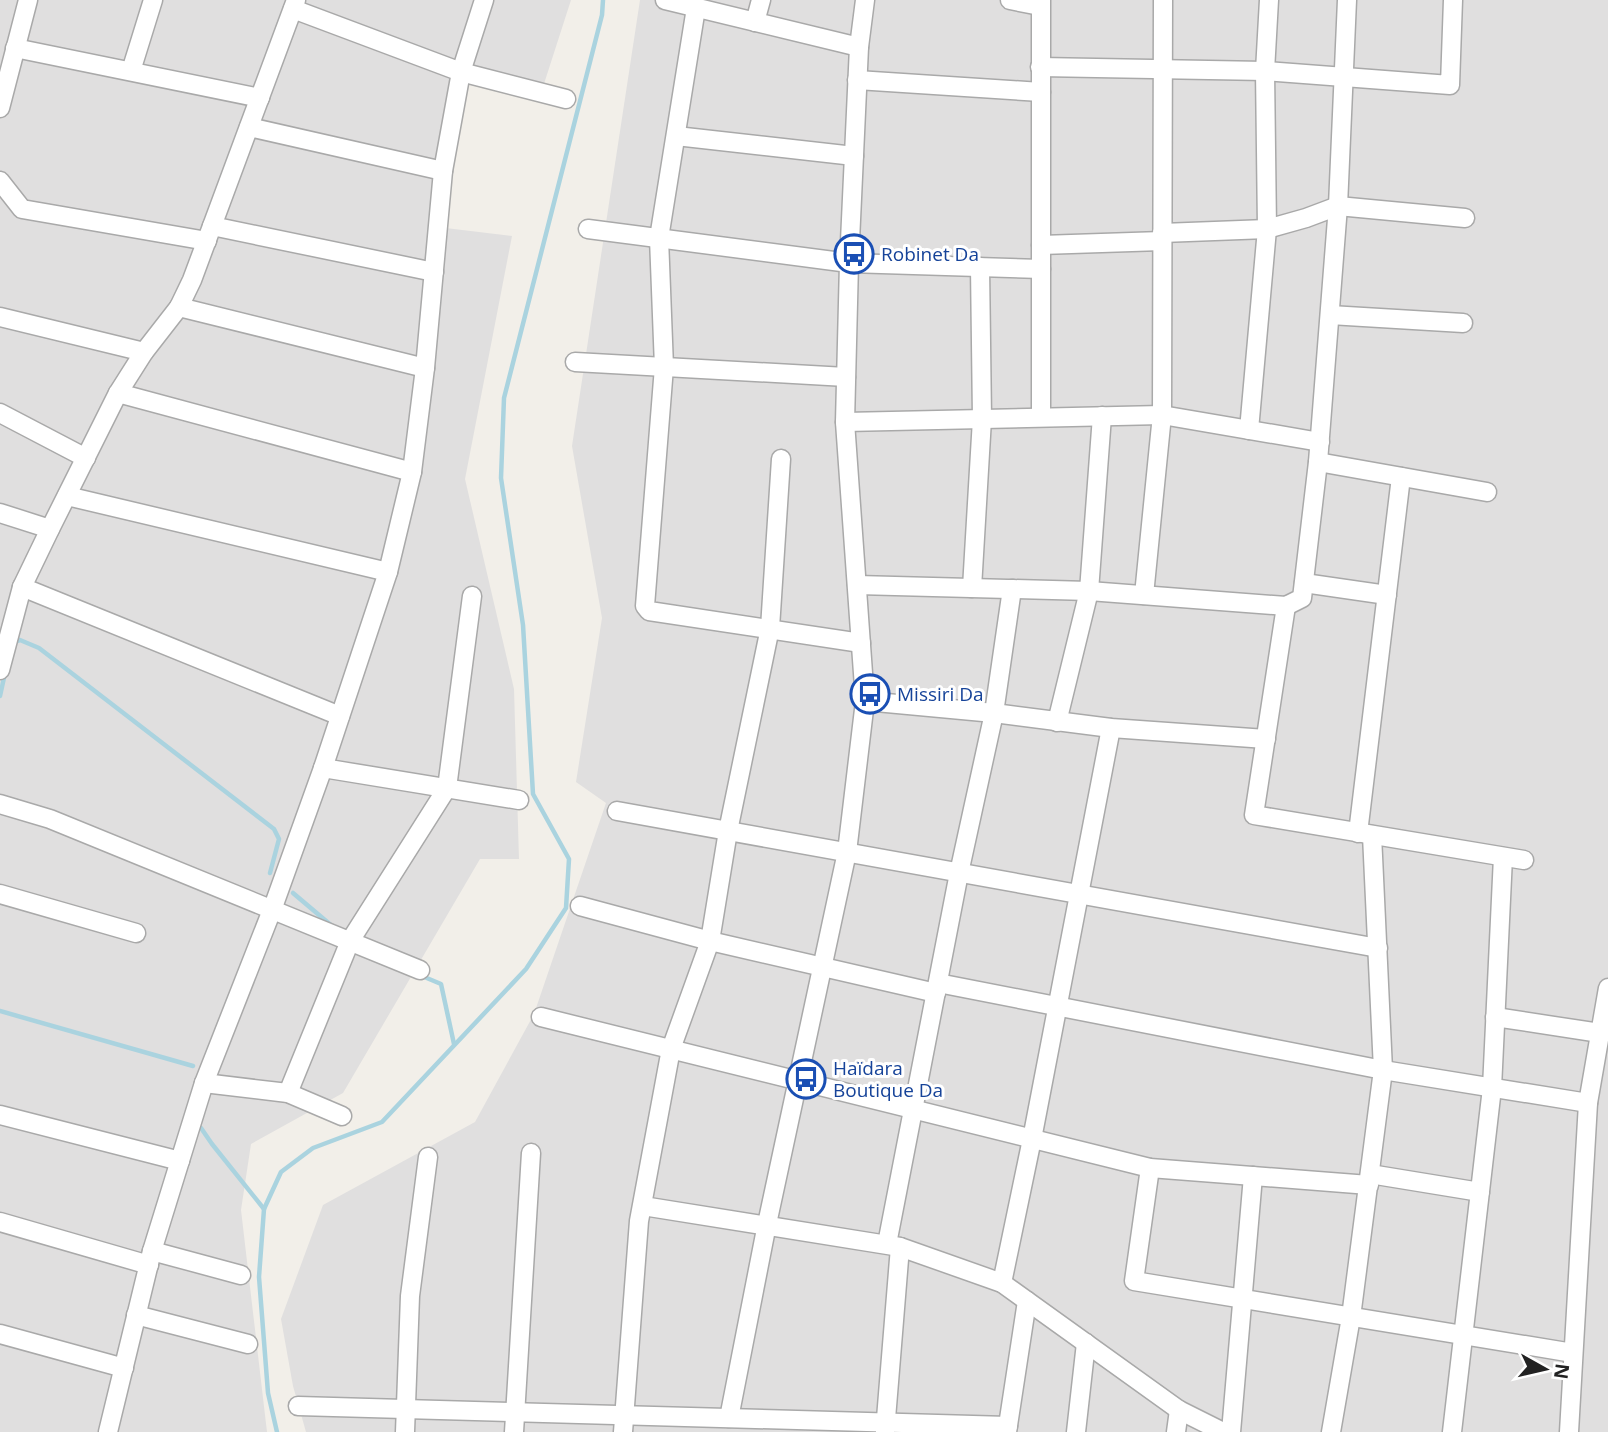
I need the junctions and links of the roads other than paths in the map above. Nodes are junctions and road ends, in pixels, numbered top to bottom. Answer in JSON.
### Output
{"nodes":[{"id":1,"x":28,"y":0,"type":"edge"},
{"id":2,"x":153,"y":0,"type":"edge"},
{"id":3,"x":484,"y":0,"type":"edge"},
{"id":4,"x":665,"y":0,"type":"edge"},
{"id":5,"x":761,"y":0,"type":"edge"},
{"id":6,"x":865,"y":0,"type":"edge"},
{"id":7,"x":1010,"y":0,"type":"edge"},
{"id":8,"x":1163,"y":0,"type":"edge"},
{"id":9,"x":1269,"y":0,"type":"edge"},
{"id":10,"x":1348,"y":0,"type":"edge"},
{"id":11,"x":1453,"y":0,"type":"edge"},
{"id":12,"x":1041,"y":3,"type":"edge"},
{"id":13,"x":294,"y":4,"type":"edge"},
{"id":14,"x":696,"y":8,"type":"junction"},
{"id":15,"x":755,"y":22,"type":"junction"},
{"id":16,"x":859,"y":47,"type":"junction"},
{"id":17,"x":9,"y":55,"type":"edge"},
{"id":18,"x":1041,"y":66,"type":"junction"},
{"id":19,"x":1163,"y":69,"type":"junction"},
{"id":20,"x":131,"y":71,"type":"junction"},
{"id":21,"x":1265,"y":71,"type":"junction"},
{"id":22,"x":461,"y":72,"type":"junction"},
{"id":23,"x":1346,"y":77,"type":"junction"},
{"id":24,"x":857,"y":80,"type":"junction"},
{"id":25,"x":1041,"y":92,"type":"junction"},
{"id":26,"x":260,"y":98,"type":"junction"},
{"id":27,"x":566,"y":99,"type":"dead end"},
{"id":28,"x":0,"y":108,"type":"edge"},
{"id":29,"x":249,"y":127,"type":"junction"},
{"id":30,"x":676,"y":136,"type":"junction"},
{"id":31,"x":854,"y":156,"type":"junction"},
{"id":32,"x":443,"y":171,"type":"junction"},
{"id":33,"x":0,"y":181,"type":"edge"},
{"id":34,"x":1338,"y":206,"type":"junction"},
{"id":35,"x":1465,"y":218,"type":"dead end"},
{"id":36,"x":588,"y":229,"type":"dead end"},
{"id":37,"x":1267,"y":229,"type":"junction"},
{"id":38,"x":210,"y":234,"type":"junction"},
{"id":39,"x":1162,"y":237,"type":"junction"},
{"id":40,"x":659,"y":238,"type":"junction"},
{"id":41,"x":1041,"y":245,"type":"junction"},
{"id":42,"x":849,"y":263,"type":"junction"},
{"id":43,"x":979,"y":267,"type":"junction"},
{"id":44,"x":1041,"y":269,"type":"junction"},
{"id":45,"x":434,"y":272,"type":"junction"},
{"id":46,"x":179,"y":307,"type":"junction"},
{"id":47,"x":1330,"y":316,"type":"junction"},
{"id":48,"x":0,"y":317,"type":"edge"},
{"id":49,"x":1463,"y":323,"type":"dead end"},
{"id":50,"x":144,"y":352,"type":"junction"},
{"id":51,"x":575,"y":362,"type":"dead end"},
{"id":52,"x":664,"y":367,"type":"junction"},
{"id":53,"x":425,"y":368,"type":"junction"},
{"id":54,"x":846,"y":377,"type":"junction"},
{"id":55,"x":118,"y":393,"type":"junction"},
{"id":56,"x":0,"y":413,"type":"edge"},
{"id":57,"x":1162,"y":415,"type":"junction"},
{"id":58,"x":1102,"y":416,"type":"junction"},
{"id":59,"x":1041,"y":417,"type":"junction"},
{"id":60,"x":982,"y":419,"type":"junction"},
{"id":61,"x":845,"y":422,"type":"junction"},
{"id":62,"x":1249,"y":430,"type":"junction"},
{"id":63,"x":1320,"y":442,"type":"junction"},
{"id":64,"x":86,"y":458,"type":"junction"},
{"id":65,"x":781,"y":459,"type":"dead end"},
{"id":66,"x":1318,"y":462,"type":"junction"},
{"id":67,"x":412,"y":472,"type":"junction"},
{"id":68,"x":1401,"y":477,"type":"junction"},
{"id":69,"x":1487,"y":492,"type":"dead end"},
{"id":70,"x":67,"y":496,"type":"junction"},
{"id":71,"x":0,"y":513,"type":"edge"},
{"id":72,"x":50,"y":529,"type":"junction"},
{"id":73,"x":388,"y":572,"type":"junction"},
{"id":74,"x":1304,"y":583,"type":"junction"},
{"id":75,"x":857,"y":585,"type":"junction"},
{"id":76,"x":972,"y":588,"type":"junction"},
{"id":77,"x":1012,"y":589,"type":"junction"},
{"id":78,"x":1089,"y":591,"type":"junction"},
{"id":79,"x":20,"y":594,"type":"junction"},
{"id":80,"x":1144,"y":595,"type":"junction"},
{"id":81,"x":1387,"y":595,"type":"junction"},
{"id":82,"x":472,"y":596,"type":"dead end"},
{"id":83,"x":0,"y":597,"type":"edge"},
{"id":84,"x":1286,"y":606,"type":"junction"},
{"id":85,"x":770,"y":628,"type":"junction"},
{"id":86,"x":861,"y":643,"type":"junction"},
{"id":87,"x":0,"y":670,"type":"edge"},
{"id":88,"x":865,"y":701,"type":"junction"},
{"id":89,"x":994,"y":713,"type":"junction"},
{"id":90,"x":340,"y":716,"type":"junction"},
{"id":91,"x":1057,"y":722,"type":"junction"},
{"id":92,"x":1111,"y":728,"type":"junction"},
{"id":93,"x":1265,"y":739,"type":"junction"},
{"id":94,"x":323,"y":768,"type":"junction"},
{"id":95,"x":447,"y":788,"type":"junction"},
{"id":96,"x":519,"y":800,"type":"dead end"},
{"id":97,"x":0,"y":804,"type":"edge"},
{"id":98,"x":617,"y":811,"type":"dead end"},
{"id":99,"x":729,"y":831,"type":"junction"},
{"id":100,"x":1365,"y":834,"type":"junction"},
{"id":101,"x":847,"y":852,"type":"junction"},
{"id":102,"x":1503,"y":857,"type":"junction"},
{"id":103,"x":1524,"y":860,"type":"dead end"},
{"id":104,"x":960,"y":873,"type":"junction"},
{"id":105,"x":0,"y":894,"type":"edge"},
{"id":106,"x":1079,"y":894,"type":"junction"},
{"id":107,"x":580,"y":906,"type":"dead end"},
{"id":108,"x":272,"y":909,"type":"junction"},
{"id":109,"x":136,"y":933,"type":"dead end"},
{"id":110,"x":710,"y":941,"type":"junction"},
{"id":111,"x":350,"y":942,"type":"junction"},
{"id":112,"x":1377,"y":948,"type":"junction"},
{"id":113,"x":822,"y":967,"type":"junction"},
{"id":114,"x":420,"y":970,"type":"dead end"},
{"id":115,"x":937,"y":988,"type":"junction"},
{"id":116,"x":1608,"y":988,"type":"edge"},
{"id":117,"x":1058,"y":1007,"type":"junction"},
{"id":118,"x":541,"y":1017,"type":"dead end"},
{"id":119,"x":1495,"y":1017,"type":"junction"},
{"id":120,"x":1600,"y":1032,"type":"junction"},
{"id":121,"x":671,"y":1049,"type":"junction"},
{"id":122,"x":1383,"y":1070,"type":"junction"},
{"id":123,"x":798,"y":1081,"type":"junction"},
{"id":124,"x":204,"y":1083,"type":"junction"},
{"id":125,"x":1492,"y":1088,"type":"junction"},
{"id":126,"x":288,"y":1093,"type":"junction"},
{"id":127,"x":1588,"y":1103,"type":"junction"},
{"id":128,"x":914,"y":1109,"type":"junction"},
{"id":129,"x":0,"y":1115,"type":"edge"},
{"id":130,"x":342,"y":1116,"type":"dead end"},
{"id":131,"x":1032,"y":1139,"type":"junction"},
{"id":132,"x":531,"y":1153,"type":"dead end"},
{"id":133,"x":428,"y":1157,"type":"dead end"},
{"id":134,"x":180,"y":1161,"type":"junction"},
{"id":135,"x":1150,"y":1168,"type":"junction"},
{"id":136,"x":1253,"y":1176,"type":"junction"},
{"id":137,"x":1370,"y":1179,"type":"junction"},
{"id":138,"x":1480,"y":1192,"type":"junction"},
{"id":139,"x":643,"y":1206,"type":"junction"},
{"id":140,"x":0,"y":1222,"type":"edge"},
{"id":141,"x":767,"y":1224,"type":"junction"},
{"id":142,"x":893,"y":1245,"type":"junction"},
{"id":143,"x":150,"y":1258,"type":"junction"},
{"id":144,"x":241,"y":1275,"type":"dead end"},
{"id":145,"x":1002,"y":1283,"type":"junction"},
{"id":146,"x":1242,"y":1299,"type":"junction"},
{"id":147,"x":1027,"y":1301,"type":"junction"},
{"id":148,"x":136,"y":1315,"type":"junction"},
{"id":149,"x":1351,"y":1317,"type":"junction"},
{"id":150,"x":0,"y":1334,"type":"edge"},
{"id":151,"x":1463,"y":1335,"type":"junction"},
{"id":152,"x":1086,"y":1343,"type":"junction"},
{"id":153,"x":248,"y":1344,"type":"dead end"},
{"id":154,"x":1573,"y":1353,"type":"junction"},
{"id":155,"x":124,"y":1368,"type":"junction"},
{"id":156,"x":298,"y":1406,"type":"dead end"},
{"id":157,"x":406,"y":1409,"type":"junction"},
{"id":158,"x":1179,"y":1410,"type":"junction"},
{"id":159,"x":515,"y":1412,"type":"junction"},
{"id":160,"x":729,"y":1418,"type":"junction"},
{"id":161,"x":623,"y":1424,"type":"edge"},
{"id":162,"x":748,"y":1425,"type":"edge"},
{"id":163,"x":885,"y":1427,"type":"edge"},
{"id":164,"x":1008,"y":1429,"type":"edge"},
{"id":165,"x":108,"y":1432,"type":"edge"},
{"id":166,"x":405,"y":1432,"type":"edge"},
{"id":167,"x":514,"y":1432,"type":"edge"},
{"id":168,"x":1076,"y":1432,"type":"edge"},
{"id":169,"x":1176,"y":1432,"type":"edge"},
{"id":170,"x":1223,"y":1432,"type":"edge"},
{"id":171,"x":1231,"y":1432,"type":"edge"},
{"id":172,"x":1331,"y":1432,"type":"edge"},
{"id":173,"x":1452,"y":1432,"type":"edge"},
{"id":174,"x":1569,"y":1432,"type":"edge"}],
"edges":[{"from":1,"to":17,"type":"street"},
{"from":2,"to":20,"type":"street"},
{"from":3,"to":22,"type":"street"},
{"from":4,"to":14,"type":"street"},
{"from":5,"to":15,"type":"street"},
{"from":6,"to":16,"type":"street"},
{"from":7,"to":12,"type":"street"},
{"from":8,"to":19,"type":"street"},
{"from":9,"to":21,"type":"street"},
{"from":10,"to":23,"type":"street"},
{"from":11,"to":23,"type":"street"},
{"from":12,"to":18,"type":"street"},
{"from":13,"to":22,"type":"street"},
{"from":13,"to":26,"type":"street"},
{"from":14,"to":15,"type":"street"},
{"from":14,"to":30,"type":"street"},
{"from":15,"to":16,"type":"street"},
{"from":16,"to":24,"type":"street"},
{"from":17,"to":20,"type":"street"},
{"from":17,"to":28,"type":"street"},
{"from":18,"to":19,"type":"street"},
{"from":18,"to":25,"type":"street"},
{"from":19,"to":21,"type":"street"},
{"from":19,"to":39,"type":"street"},
{"from":20,"to":26,"type":"street"},
{"from":21,"to":23,"type":"street"},
{"from":21,"to":37,"type":"street"},
{"from":22,"to":27,"type":"street"},
{"from":22,"to":32,"type":"street"},
{"from":23,"to":34,"type":"street"},
{"from":24,"to":25,"type":"street"},
{"from":24,"to":31,"type":"street"},
{"from":25,"to":41,"type":"street"},
{"from":26,"to":29,"type":"street"},
{"from":29,"to":32,"type":"street"},
{"from":29,"to":38,"type":"street"},
{"from":30,"to":31,"type":"street"},
{"from":30,"to":40,"type":"street"},
{"from":31,"to":42,"type":"street"},
{"from":32,"to":45,"type":"street"},
{"from":33,"to":38,"type":"street"},
{"from":34,"to":35,"type":"street"},
{"from":34,"to":37,"type":"street"},
{"from":34,"to":47,"type":"street"},
{"from":36,"to":40,"type":"street"},
{"from":37,"to":39,"type":"street"},
{"from":37,"to":62,"type":"street"},
{"from":38,"to":45,"type":"street"},
{"from":38,"to":46,"type":"street"},
{"from":39,"to":41,"type":"street"},
{"from":39,"to":57,"type":"street"},
{"from":40,"to":42,"type":"street"},
{"from":40,"to":52,"type":"street"},
{"from":41,"to":44,"type":"street"},
{"from":42,"to":43,"type":"street"},
{"from":42,"to":54,"type":"street"},
{"from":43,"to":44,"type":"street"},
{"from":43,"to":60,"type":"street"},
{"from":44,"to":59,"type":"street"},
{"from":45,"to":53,"type":"street"},
{"from":46,"to":50,"type":"street"},
{"from":46,"to":53,"type":"street"},
{"from":47,"to":49,"type":"street"},
{"from":47,"to":63,"type":"street"},
{"from":48,"to":50,"type":"street"},
{"from":50,"to":55,"type":"street"},
{"from":51,"to":52,"type":"street"},
{"from":52,"to":54,"type":"street"},
{"from":52,"to":85,"type":"street"},
{"from":53,"to":67,"type":"street"},
{"from":54,"to":61,"type":"street"},
{"from":55,"to":64,"type":"street"},
{"from":55,"to":67,"type":"street"},
{"from":56,"to":64,"type":"street"},
{"from":57,"to":58,"type":"street"},
{"from":57,"to":62,"type":"street"},
{"from":57,"to":80,"type":"street"},
{"from":58,"to":59,"type":"street"},
{"from":58,"to":78,"type":"street"},
{"from":59,"to":60,"type":"street"},
{"from":60,"to":61,"type":"street"},
{"from":60,"to":76,"type":"street"},
{"from":61,"to":75,"type":"street"},
{"from":62,"to":63,"type":"street"},
{"from":63,"to":66,"type":"street"},
{"from":64,"to":70,"type":"street"},
{"from":65,"to":85,"type":"street"},
{"from":66,"to":68,"type":"street"},
{"from":66,"to":74,"type":"street"},
{"from":67,"to":73,"type":"street"},
{"from":68,"to":69,"type":"street"},
{"from":68,"to":81,"type":"street"},
{"from":70,"to":72,"type":"street"},
{"from":70,"to":73,"type":"street"},
{"from":71,"to":72,"type":"street"},
{"from":72,"to":79,"type":"street"},
{"from":73,"to":90,"type":"street"},
{"from":74,"to":81,"type":"street"},
{"from":74,"to":84,"type":"street"},
{"from":75,"to":76,"type":"street"},
{"from":75,"to":86,"type":"street"},
{"from":76,"to":77,"type":"street"},
{"from":77,"to":78,"type":"street"},
{"from":77,"to":89,"type":"street"},
{"from":78,"to":80,"type":"street"},
{"from":78,"to":91,"type":"street"},
{"from":79,"to":83,"type":"street"},
{"from":79,"to":87,"type":"street"},
{"from":79,"to":90,"type":"street"},
{"from":80,"to":84,"type":"street"},
{"from":81,"to":100,"type":"street"},
{"from":82,"to":95,"type":"street"},
{"from":84,"to":93,"type":"street"},
{"from":85,"to":86,"type":"street"},
{"from":85,"to":99,"type":"street"},
{"from":86,"to":88,"type":"street"},
{"from":88,"to":89,"type":"street"},
{"from":88,"to":101,"type":"street"},
{"from":89,"to":91,"type":"street"},
{"from":89,"to":104,"type":"street"},
{"from":90,"to":94,"type":"street"},
{"from":91,"to":92,"type":"street"},
{"from":92,"to":93,"type":"street"},
{"from":92,"to":106,"type":"street"},
{"from":93,"to":100,"type":"street"},
{"from":94,"to":95,"type":"street"},
{"from":94,"to":108,"type":"street"},
{"from":95,"to":96,"type":"street"},
{"from":95,"to":111,"type":"street"},
{"from":97,"to":108,"type":"street"},
{"from":98,"to":99,"type":"street"},
{"from":99,"to":101,"type":"street"},
{"from":99,"to":110,"type":"street"},
{"from":100,"to":102,"type":"street"},
{"from":100,"to":112,"type":"street"},
{"from":101,"to":104,"type":"street"},
{"from":101,"to":113,"type":"street"},
{"from":102,"to":103,"type":"street"},
{"from":102,"to":119,"type":"street"},
{"from":104,"to":106,"type":"street"},
{"from":104,"to":115,"type":"street"},
{"from":105,"to":109,"type":"street"},
{"from":106,"to":112,"type":"street"},
{"from":106,"to":117,"type":"street"},
{"from":107,"to":110,"type":"street"},
{"from":108,"to":111,"type":"street"},
{"from":108,"to":124,"type":"street"},
{"from":110,"to":113,"type":"street"},
{"from":110,"to":121,"type":"street"},
{"from":111,"to":114,"type":"street"},
{"from":111,"to":126,"type":"street"},
{"from":112,"to":122,"type":"street"},
{"from":113,"to":115,"type":"street"},
{"from":113,"to":123,"type":"street"},
{"from":115,"to":117,"type":"street"},
{"from":115,"to":128,"type":"street"},
{"from":116,"to":120,"type":"street"},
{"from":117,"to":122,"type":"street"},
{"from":117,"to":131,"type":"street"},
{"from":118,"to":121,"type":"street"},
{"from":119,"to":120,"type":"street"},
{"from":119,"to":125,"type":"street"},
{"from":120,"to":127,"type":"street"},
{"from":121,"to":123,"type":"street"},
{"from":121,"to":139,"type":"street"},
{"from":122,"to":125,"type":"street"},
{"from":122,"to":137,"type":"street"},
{"from":123,"to":128,"type":"street"},
{"from":123,"to":141,"type":"street"},
{"from":124,"to":126,"type":"street"},
{"from":124,"to":134,"type":"street"},
{"from":125,"to":127,"type":"street"},
{"from":125,"to":138,"type":"street"},
{"from":126,"to":130,"type":"street"},
{"from":127,"to":154,"type":"street"},
{"from":128,"to":131,"type":"street"},
{"from":128,"to":142,"type":"street"},
{"from":129,"to":134,"type":"street"},
{"from":131,"to":135,"type":"street"},
{"from":131,"to":145,"type":"street"},
{"from":132,"to":159,"type":"street"},
{"from":133,"to":157,"type":"street"},
{"from":134,"to":143,"type":"street"},
{"from":135,"to":136,"type":"street"},
{"from":135,"to":146,"type":"street"},
{"from":136,"to":137,"type":"street"},
{"from":136,"to":146,"type":"street"},
{"from":137,"to":138,"type":"street"},
{"from":137,"to":149,"type":"street"},
{"from":138,"to":151,"type":"street"},
{"from":139,"to":141,"type":"street"},
{"from":139,"to":161,"type":"street"},
{"from":140,"to":143,"type":"street"},
{"from":141,"to":142,"type":"street"},
{"from":141,"to":160,"type":"street"},
{"from":142,"to":145,"type":"street"},
{"from":142,"to":163,"type":"street"},
{"from":143,"to":144,"type":"street"},
{"from":143,"to":148,"type":"street"},
{"from":145,"to":147,"type":"street"},
{"from":146,"to":149,"type":"street"},
{"from":146,"to":171,"type":"street"},
{"from":147,"to":152,"type":"street"},
{"from":147,"to":164,"type":"street"},
{"from":148,"to":153,"type":"street"},
{"from":148,"to":155,"type":"street"},
{"from":149,"to":151,"type":"street"},
{"from":149,"to":172,"type":"street"},
{"from":150,"to":155,"type":"street"},
{"from":151,"to":154,"type":"street"},
{"from":151,"to":173,"type":"street"},
{"from":152,"to":158,"type":"street"},
{"from":152,"to":168,"type":"street"},
{"from":154,"to":174,"type":"street"},
{"from":155,"to":165,"type":"street"},
{"from":156,"to":157,"type":"street"},
{"from":157,"to":159,"type":"street"},
{"from":157,"to":166,"type":"street"},
{"from":158,"to":169,"type":"street"},
{"from":158,"to":170,"type":"street"},
{"from":159,"to":161,"type":"street"},
{"from":159,"to":167,"type":"street"},
{"from":160,"to":161,"type":"street"},
{"from":160,"to":162,"type":"street"},
{"from":162,"to":163,"type":"street"},
{"from":163,"to":164,"type":"street"}]}
